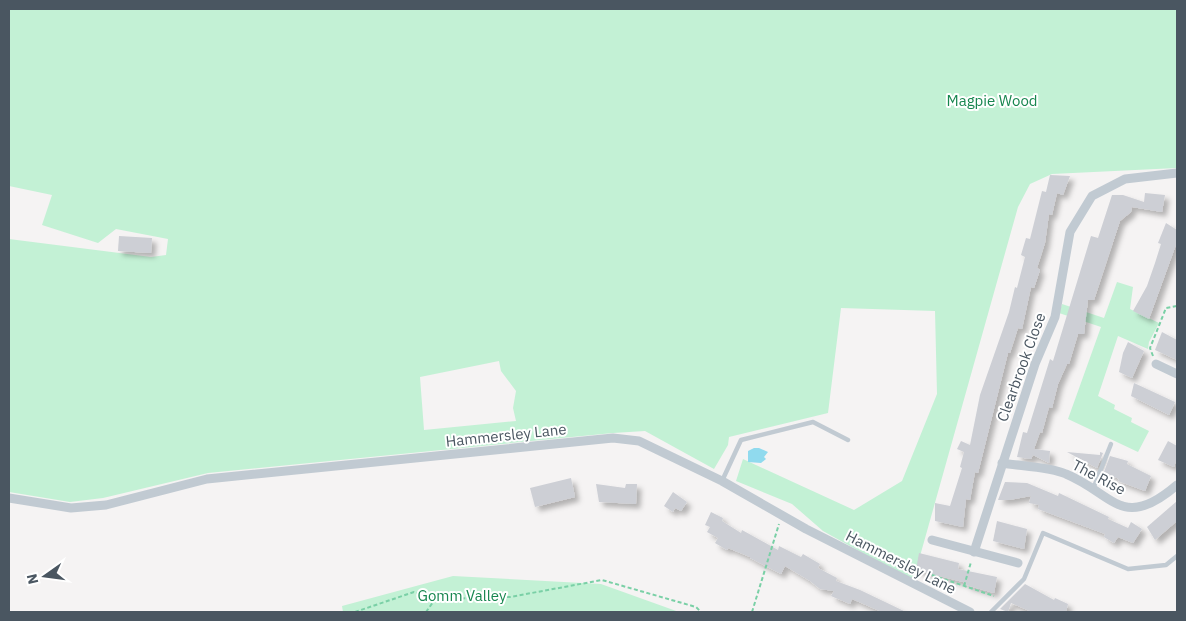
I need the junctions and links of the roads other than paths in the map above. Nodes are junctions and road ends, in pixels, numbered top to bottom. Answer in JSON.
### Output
{"nodes":[{"id":1,"x":1177,"y":173,"type":"edge"},
{"id":2,"x":1156,"y":364,"type":"road end"},
{"id":3,"x":1177,"y":374,"type":"edge"},
{"id":4,"x":848,"y":440,"type":"dead end"},
{"id":5,"x":1112,"y":444,"type":"dead end"},
{"id":6,"x":1002,"y":463,"type":"junction"},
{"id":7,"x":722,"y":481,"type":"junction"},
{"id":8,"x":1177,"y":486,"type":"edge"},
{"id":9,"x":1092,"y":490,"type":"junction"},
{"id":10,"x":9,"y":498,"type":"edge"},
{"id":11,"x":932,"y":540,"type":"dead end"},
{"id":12,"x":974,"y":552,"type":"junction"},
{"id":13,"x":1177,"y":556,"type":"edge"},
{"id":14,"x":1018,"y":563,"type":"dead end"},
{"id":15,"x":970,"y":612,"type":"edge"},
{"id":16,"x":991,"y":612,"type":"edge"}],
"edges":[{"from":1,"to":6,"type":"street","name":"Clearbrook Close"},
{"from":2,"to":3,"type":"street"},
{"from":4,"to":7,"type":"lane"},
{"from":5,"to":9,"type":"lane"},
{"from":6,"to":9,"type":"street","name":"The Rise"},
{"from":6,"to":12,"type":"street","name":"Clearbrook Close"},
{"from":7,"to":10,"type":"street","name":"Hammersley Lane"},
{"from":7,"to":15,"type":"street","name":"Hammersley Lane"},
{"from":8,"to":9,"type":"street","name":"The Rise"},
{"from":11,"to":12,"type":"street"},
{"from":12,"to":14,"type":"street"},
{"from":13,"to":16,"type":"lane"}]}
